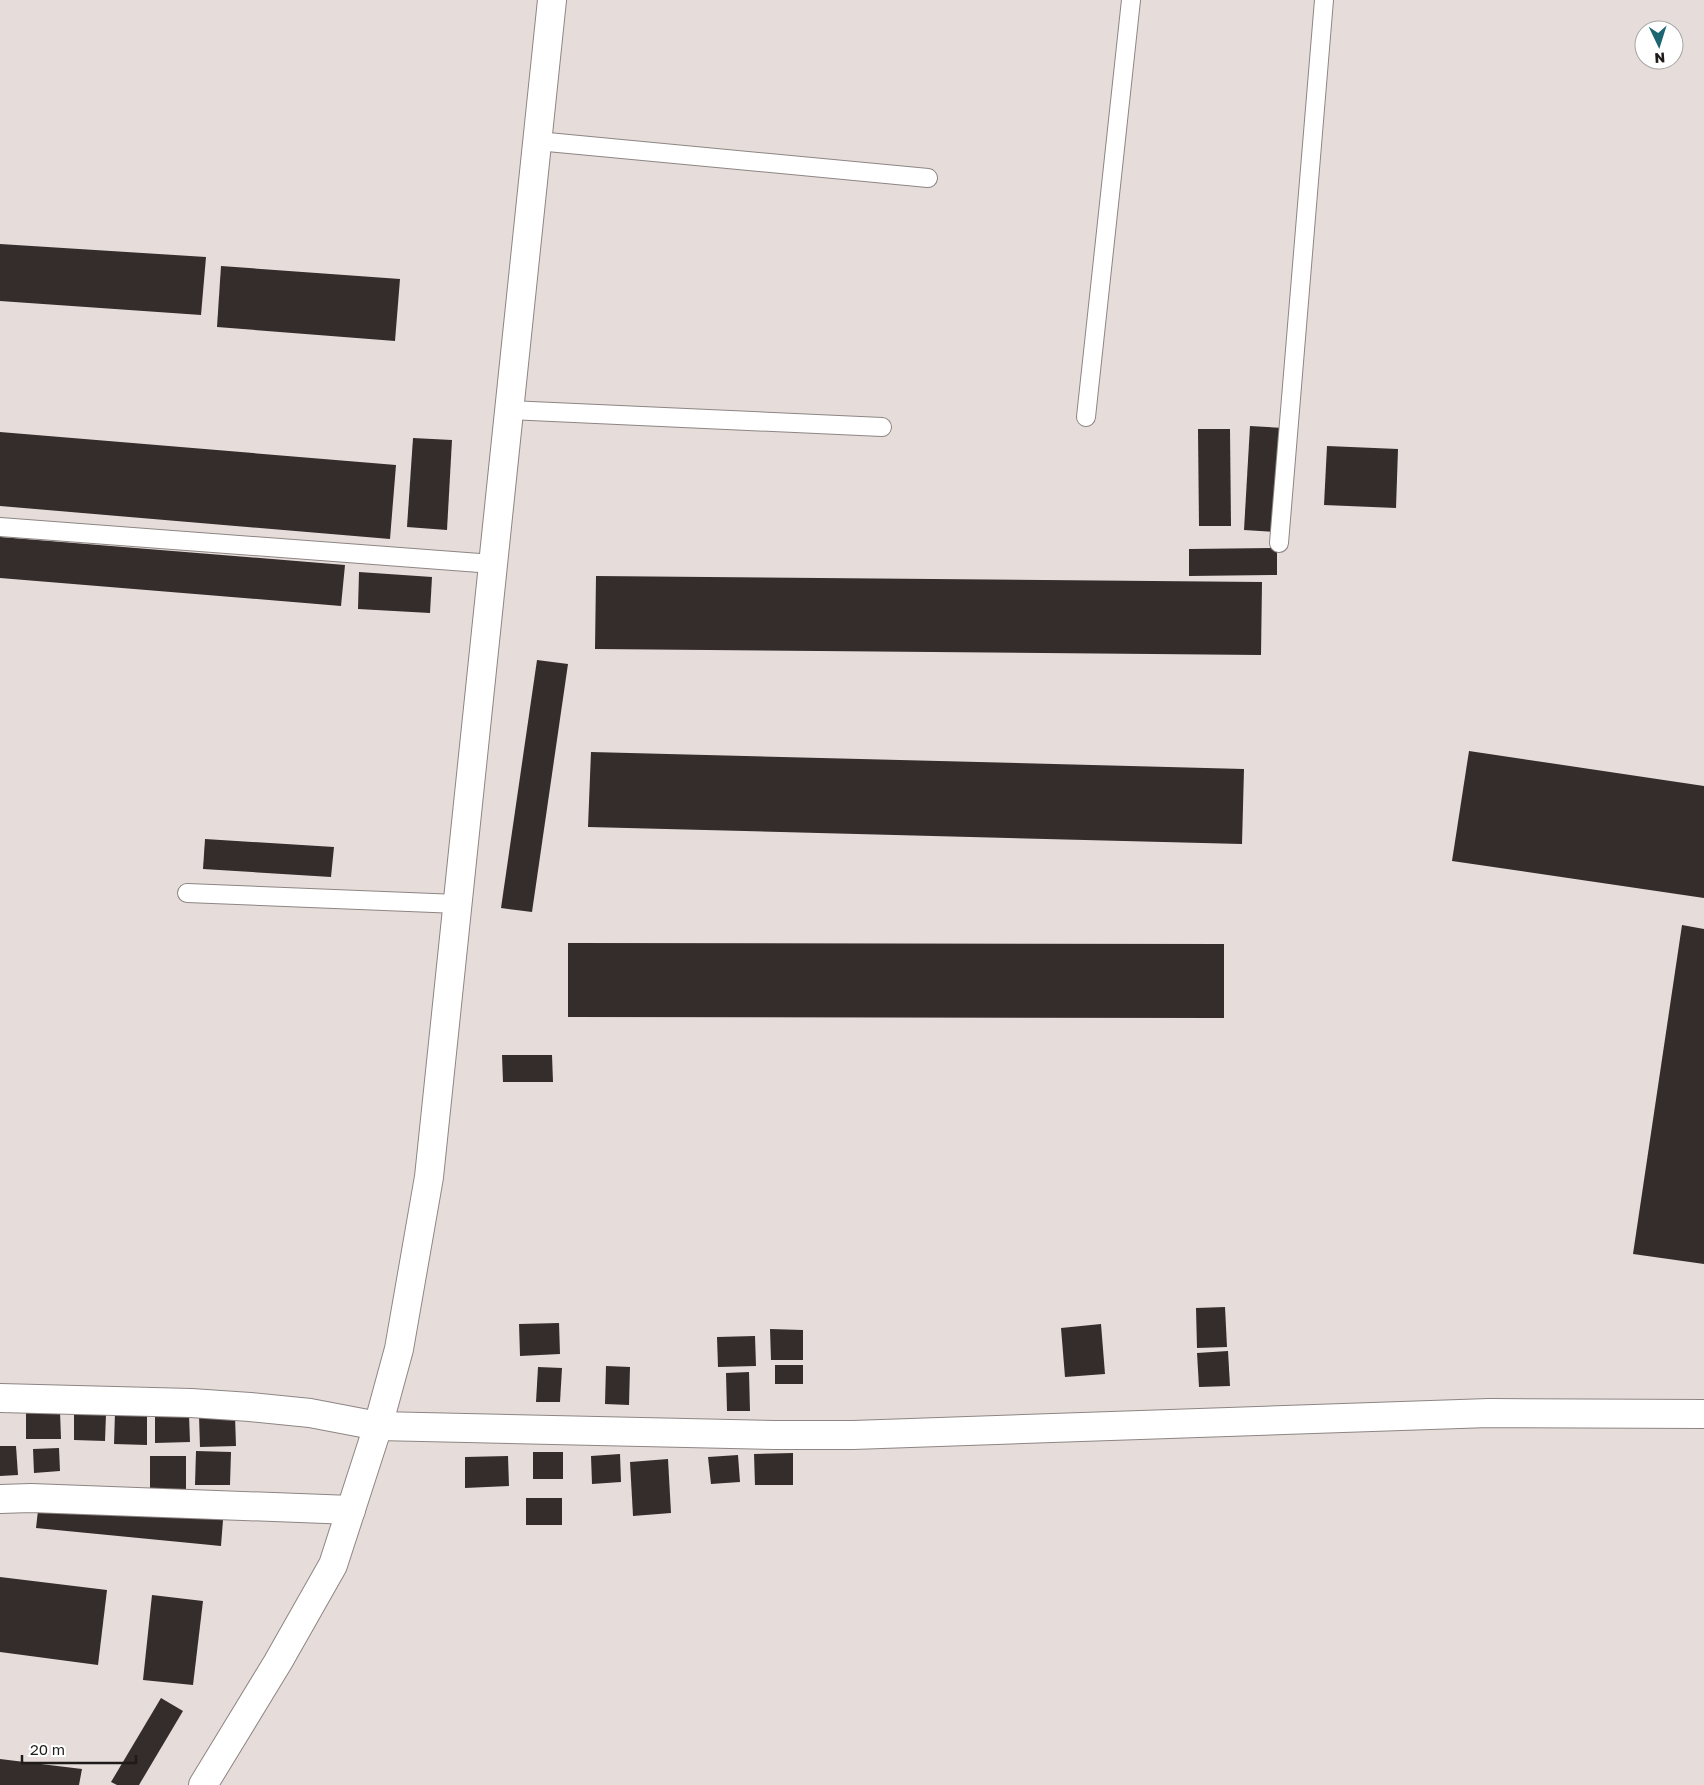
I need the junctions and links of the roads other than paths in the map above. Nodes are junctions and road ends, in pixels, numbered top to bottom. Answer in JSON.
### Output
{"nodes":[{"id":1,"x":552,"y":0,"type":"edge"},
{"id":2,"x":1131,"y":0,"type":"edge"},
{"id":3,"x":1324,"y":0,"type":"edge"},
{"id":4,"x":537,"y":140,"type":"junction"},
{"id":5,"x":928,"y":178,"type":"dead end"},
{"id":6,"x":509,"y":410,"type":"junction"},
{"id":7,"x":1086,"y":417,"type":"dead end"},
{"id":8,"x":882,"y":426,"type":"dead end"},
{"id":9,"x":0,"y":527,"type":"edge"},
{"id":10,"x":1279,"y":543,"type":"dead end"},
{"id":11,"x":493,"y":564,"type":"junction"},
{"id":12,"x":187,"y":892,"type":"dead end"},
{"id":13,"x":458,"y":904,"type":"junction"},
{"id":14,"x":0,"y":1398,"type":"edge"},
{"id":15,"x":1704,"y":1414,"type":"edge"},
{"id":16,"x":378,"y":1426,"type":"junction"},
{"id":17,"x":0,"y":1499,"type":"edge"},
{"id":18,"x":350,"y":1510,"type":"junction"},
{"id":19,"x":203,"y":1785,"type":"edge"}],
"edges":[{"from":1,"to":4,"type":"street"},
{"from":2,"to":7,"type":"lane"},
{"from":3,"to":10,"type":"lane"},
{"from":4,"to":5,"type":"lane"},
{"from":4,"to":6,"type":"street"},
{"from":6,"to":8,"type":"lane"},
{"from":6,"to":11,"type":"street"},
{"from":9,"to":11,"type":"lane"},
{"from":11,"to":13,"type":"street"},
{"from":12,"to":13,"type":"lane"},
{"from":13,"to":16,"type":"street"},
{"from":14,"to":16,"type":"street"},
{"from":15,"to":16,"type":"street"},
{"from":16,"to":18,"type":"street"},
{"from":17,"to":18,"type":"street"},
{"from":18,"to":19,"type":"street"}]}
